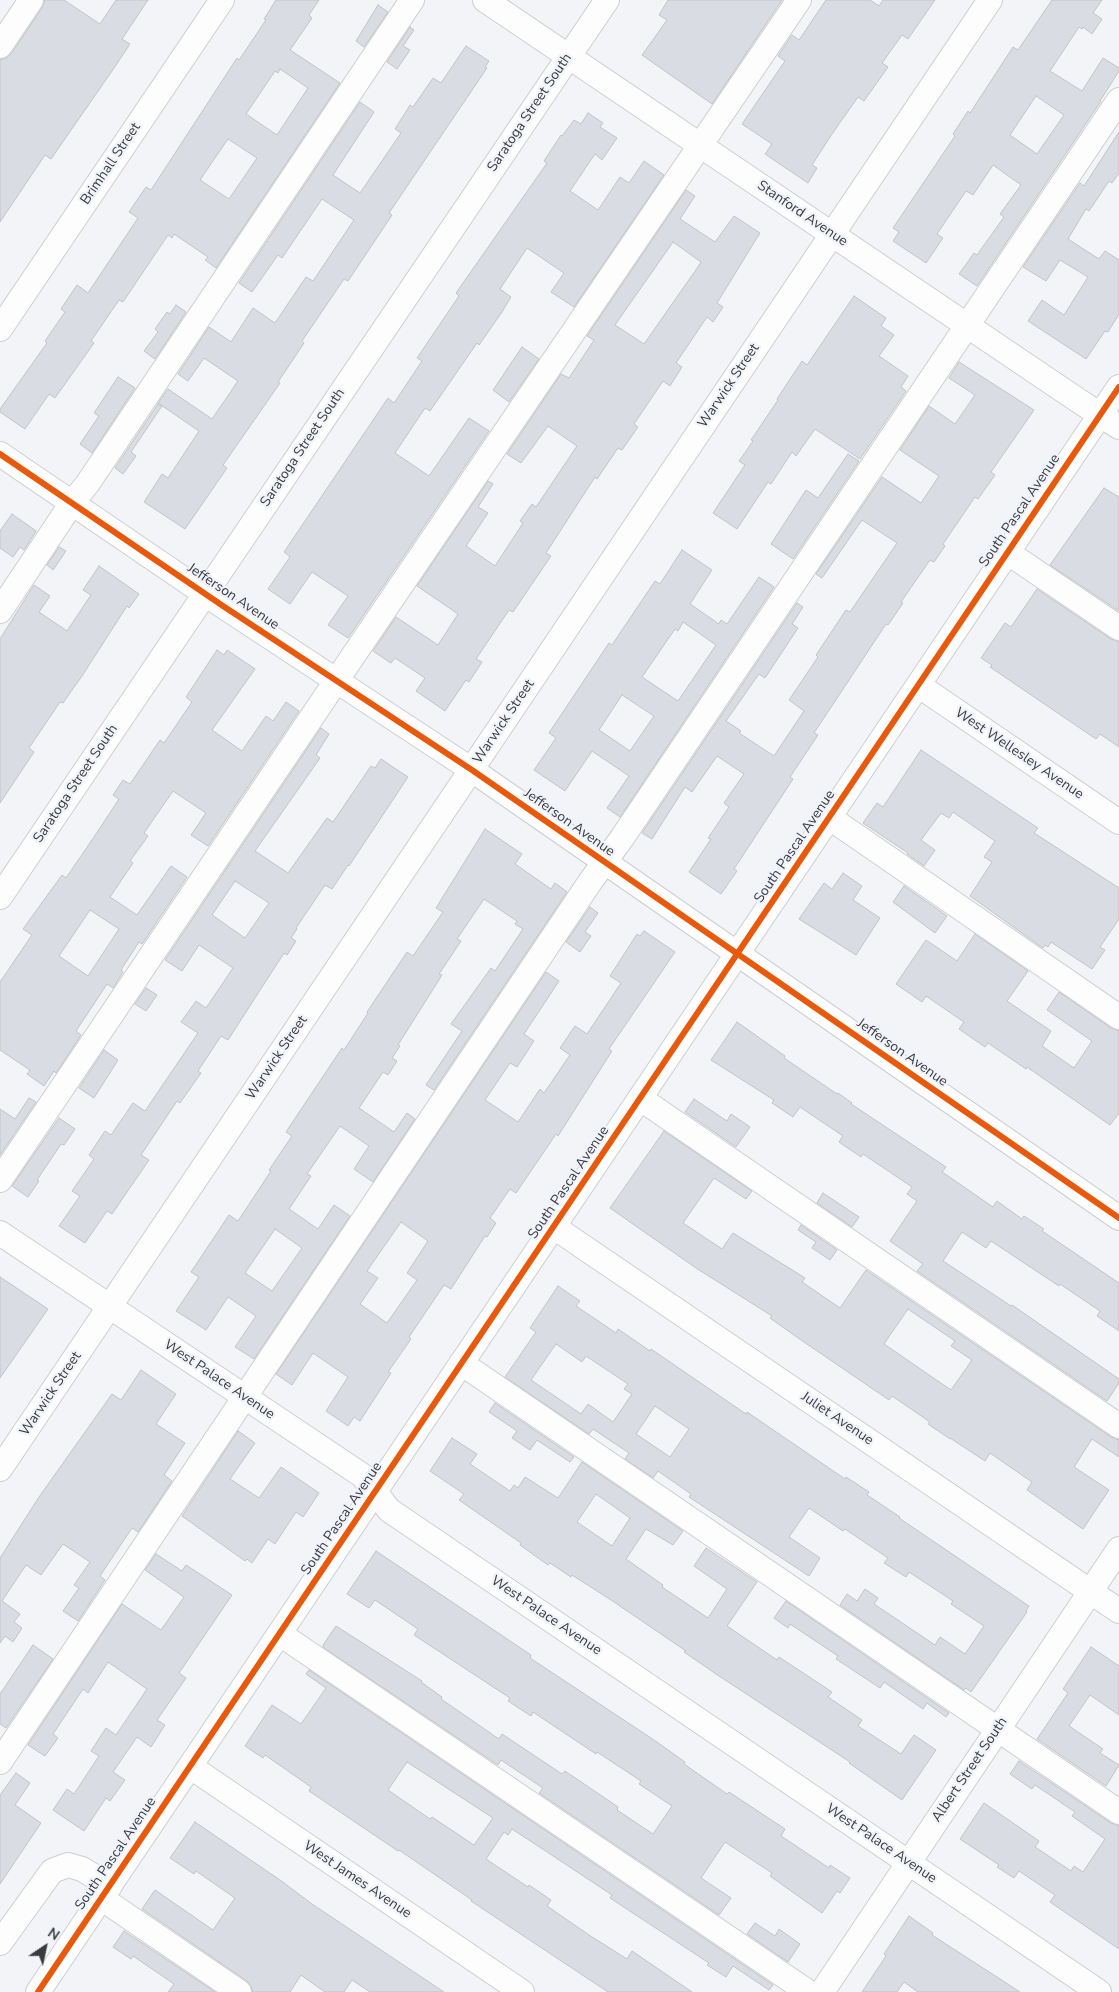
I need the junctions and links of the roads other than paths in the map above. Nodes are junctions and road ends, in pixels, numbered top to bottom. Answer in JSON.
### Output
{"nodes":[{"id":1,"x":31,"y":0,"type":"edge"},
{"id":2,"x":222,"y":0,"type":"edge"},
{"id":3,"x":412,"y":0,"type":"edge"},
{"id":4,"x":485,"y":0,"type":"edge"},
{"id":5,"x":607,"y":0,"type":"edge"},
{"id":6,"x":799,"y":0,"type":"edge"},
{"id":7,"x":990,"y":0,"type":"edge"},
{"id":8,"x":0,"y":46,"type":"edge"},
{"id":9,"x":568,"y":57,"type":"junction"},
{"id":10,"x":1119,"y":100,"type":"edge"},
{"id":11,"x":701,"y":146,"type":"junction"},
{"id":12,"x":831,"y":234,"type":"junction"},
{"id":13,"x":966,"y":325,"type":"junction"},
{"id":14,"x":0,"y":329,"type":"edge"},
{"id":15,"x":1119,"y":387,"type":"edge"},
{"id":16,"x":1110,"y":421,"type":"edge"},
{"id":17,"x":0,"y":454,"type":"edge"},
{"id":18,"x":72,"y":502,"type":"junction"},
{"id":19,"x":1007,"y":552,"type":"junction"},
{"id":20,"x":205,"y":594,"type":"junction"},
{"id":21,"x":0,"y":611,"type":"edge"},
{"id":22,"x":1119,"y":628,"type":"edge"},
{"id":23,"x":336,"y":681,"type":"junction"},
{"id":24,"x":918,"y":685,"type":"junction"},
{"id":25,"x":472,"y":770,"type":"junction"},
{"id":26,"x":830,"y":818,"type":"junction"},
{"id":27,"x":1119,"y":822,"type":"edge"},
{"id":28,"x":604,"y":862,"type":"junction"},
{"id":29,"x":0,"y":897,"type":"edge"},
{"id":30,"x":738,"y":954,"type":"junction"},
{"id":31,"x":1119,"y":1018,"type":"edge"},
{"id":32,"x":641,"y":1099,"type":"junction"},
{"id":33,"x":0,"y":1180,"type":"edge"},
{"id":34,"x":1119,"y":1218,"type":"edge"},
{"id":35,"x":554,"y":1227,"type":"junction"},
{"id":36,"x":0,"y":1234,"type":"edge"},
{"id":37,"x":110,"y":1307,"type":"junction"},
{"id":38,"x":462,"y":1363,"type":"junction"},
{"id":39,"x":245,"y":1397,"type":"junction"},
{"id":40,"x":1119,"y":1426,"type":"edge"},
{"id":41,"x":0,"y":1469,"type":"edge"},
{"id":42,"x":376,"y":1490,"type":"junction"},
{"id":43,"x":1119,"y":1549,"type":"edge"},
{"id":44,"x":1090,"y":1592,"type":"junction"},
{"id":45,"x":1119,"y":1611,"type":"edge"},
{"id":46,"x":280,"y":1634,"type":"junction"},
{"id":47,"x":998,"y":1729,"type":"junction"},
{"id":48,"x":0,"y":1762,"type":"edge"},
{"id":49,"x":191,"y":1767,"type":"junction"},
{"id":50,"x":1119,"y":1812,"type":"edge"},
{"id":51,"x":908,"y":1862,"type":"junction"},
{"id":52,"x":105,"y":1892,"type":"junction"},
{"id":53,"x":0,"y":1943,"type":"edge"},
{"id":54,"x":38,"y":1992,"type":"edge"},
{"id":55,"x":239,"y":1992,"type":"edge"},
{"id":56,"x":522,"y":1992,"type":"edge"},
{"id":57,"x":808,"y":1992,"type":"edge"},
{"id":58,"x":822,"y":1992,"type":"edge"},
{"id":59,"x":1098,"y":1992,"type":"edge"}],
"edges":[{"from":1,"to":8,"type":"street"},
{"from":2,"to":14,"type":"street","name":"Brimhall Street"},
{"from":3,"to":18,"type":"street"},
{"from":4,"to":9,"type":"street","name":"Stanford Avenue"},
{"from":5,"to":9,"type":"street","name":"Saratoga Street South"},
{"from":6,"to":11,"type":"street"},
{"from":7,"to":12,"type":"street","name":"Warwick Street"},
{"from":9,"to":11,"type":"street","name":"Stanford Avenue"},
{"from":9,"to":20,"type":"street","name":"Saratoga Street South"},
{"from":10,"to":13,"type":"street"},
{"from":11,"to":12,"type":"street","name":"Stanford Avenue"},
{"from":11,"to":23,"type":"street"},
{"from":12,"to":13,"type":"street","name":"Stanford Avenue"},
{"from":12,"to":25,"type":"street","name":"Warwick Street"},
{"from":13,"to":16,"type":"street","name":"Stanford Avenue"},
{"from":13,"to":28,"type":"street"},
{"from":15,"to":16,"type":"street","name":"South Pascal Avenue"},
{"from":16,"to":19,"type":"street","name":"South Pascal Avenue"},
{"from":17,"to":18,"type":"street","name":"Jefferson Avenue"},
{"from":18,"to":20,"type":"street","name":"Jefferson Avenue"},
{"from":18,"to":21,"type":"street"},
{"from":19,"to":22,"type":"street"},
{"from":19,"to":24,"type":"street","name":"South Pascal Avenue"},
{"from":20,"to":23,"type":"street","name":"Jefferson Avenue"},
{"from":20,"to":29,"type":"street","name":"Saratoga Street South"},
{"from":23,"to":25,"type":"street","name":"Jefferson Avenue"},
{"from":23,"to":33,"type":"street"},
{"from":24,"to":26,"type":"street","name":"South Pascal Avenue"},
{"from":24,"to":27,"type":"street","name":"West Wellesley Avenue"},
{"from":25,"to":28,"type":"street","name":"Jefferson Avenue"},
{"from":25,"to":37,"type":"street","name":"Warwick Street"},
{"from":26,"to":30,"type":"street","name":"South Pascal Avenue"},
{"from":26,"to":31,"type":"street"},
{"from":28,"to":30,"type":"street","name":"Jefferson Avenue"},
{"from":28,"to":39,"type":"street"},
{"from":30,"to":32,"type":"street","name":"South Pascal Avenue"},
{"from":30,"to":34,"type":"street","name":"Jefferson Avenue"},
{"from":32,"to":35,"type":"street","name":"South Pascal Avenue"},
{"from":32,"to":40,"type":"street"},
{"from":35,"to":38,"type":"street","name":"South Pascal Avenue"},
{"from":35,"to":44,"type":"street","name":"Juliet Avenue"},
{"from":36,"to":37,"type":"street","name":"West Palace Avenue"},
{"from":37,"to":39,"type":"street","name":"West Palace Avenue"},
{"from":37,"to":41,"type":"street","name":"Warwick Street"},
{"from":38,"to":42,"type":"street","name":"South Pascal Avenue"},
{"from":38,"to":47,"type":"street"},
{"from":39,"to":42,"type":"street","name":"West Palace Avenue"},
{"from":39,"to":48,"type":"street"},
{"from":42,"to":46,"type":"street","name":"South Pascal Avenue"},
{"from":42,"to":51,"type":"street","name":"West Palace Avenue"},
{"from":43,"to":44,"type":"street","name":"Albert Street South"},
{"from":44,"to":45,"type":"street","name":"Juliet Avenue"},
{"from":44,"to":47,"type":"street","name":"Albert Street South"},
{"from":46,"to":49,"type":"street","name":"South Pascal Avenue"},
{"from":46,"to":57,"type":"street"},
{"from":47,"to":50,"type":"street"},
{"from":47,"to":51,"type":"street","name":"Albert Street South"},
{"from":49,"to":52,"type":"street","name":"South Pascal Avenue"},
{"from":49,"to":56,"type":"street","name":"West James Avenue"},
{"from":51,"to":58,"type":"street","name":"Albert Street South"},
{"from":51,"to":59,"type":"street","name":"West Palace Avenue"},
{"from":52,"to":53,"type":"street"},
{"from":52,"to":54,"type":"street","name":"South Pascal Avenue"},
{"from":52,"to":55,"type":"street"}]}
